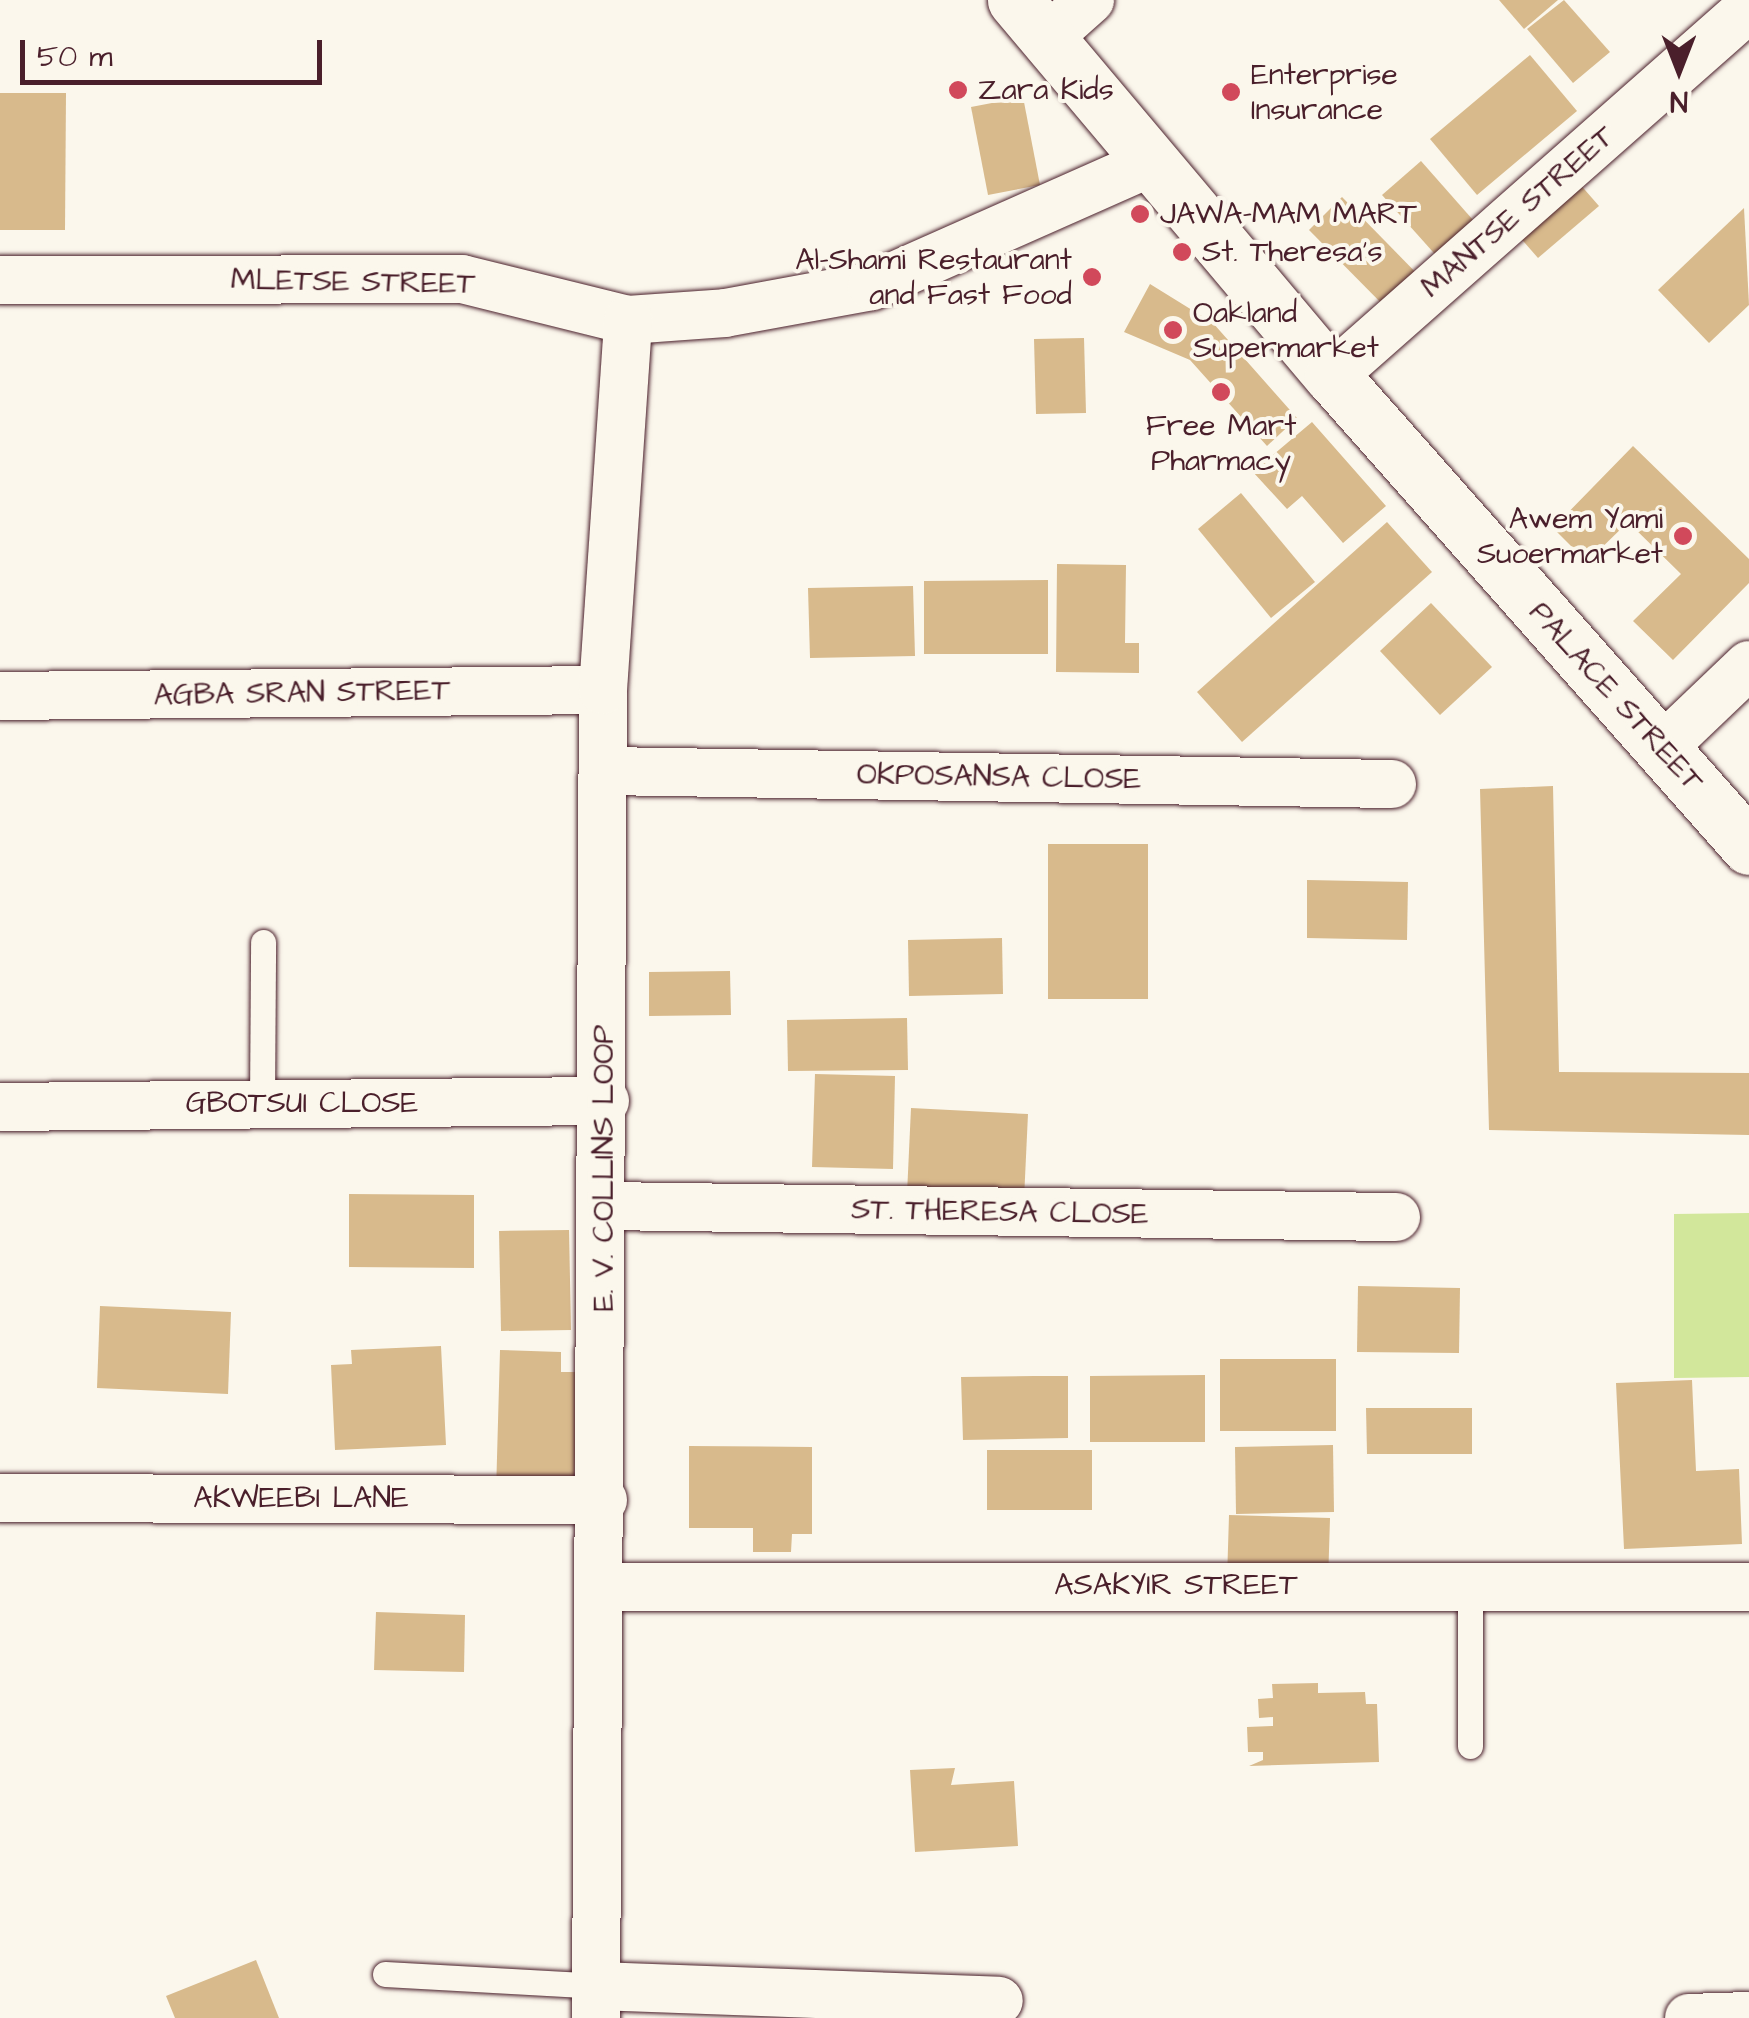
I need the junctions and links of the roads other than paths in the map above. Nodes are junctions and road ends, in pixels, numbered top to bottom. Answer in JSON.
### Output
{"nodes":[{"id":1,"x":1090,"y":0,"type":"edge"},
{"id":2,"x":1749,"y":8,"type":"edge"},
{"id":3,"x":1030,"y":19,"type":"edge"},
{"id":4,"x":1152,"y":162,"type":"junction"},
{"id":5,"x":0,"y":280,"type":"edge"},
{"id":6,"x":628,"y":320,"type":"junction"},
{"id":7,"x":1332,"y":376,"type":"junction"},
{"id":8,"x":1749,"y":665,"type":"edge"},
{"id":9,"x":603,"y":690,"type":"junction"},
{"id":10,"x":0,"y":696,"type":"edge"},
{"id":11,"x":1662,"y":748,"type":"junction"},
{"id":12,"x":606,"y":771,"type":"junction"},
{"id":13,"x":1392,"y":784,"type":"dead end"},
{"id":14,"x":1749,"y":847,"type":"edge"},
{"id":15,"x":263,"y":942,"type":"dead end"},
{"id":16,"x":605,"y":1101,"type":"junction"},
{"id":17,"x":262,"y":1102,"type":"junction"},
{"id":18,"x":0,"y":1107,"type":"edge"},
{"id":19,"x":604,"y":1206,"type":"junction"},
{"id":20,"x":1396,"y":1217,"type":"dead end"},
{"id":21,"x":0,"y":1498,"type":"edge"},
{"id":22,"x":603,"y":1500,"type":"junction"},
{"id":23,"x":603,"y":1587,"type":"junction"},
{"id":24,"x":1470,"y":1587,"type":"junction"},
{"id":25,"x":1749,"y":1587,"type":"edge"},
{"id":26,"x":1470,"y":1746,"type":"dead end"},
{"id":27,"x":385,"y":1974,"type":"dead end"},
{"id":28,"x":999,"y":2001,"type":"dead end"},
{"id":29,"x":597,"y":2002,"type":"edge"},
{"id":30,"x":1749,"y":2016,"type":"edge"},
{"id":31,"x":1689,"y":2018,"type":"edge"}],
"edges":[{"from":1,"to":3,"type":"street"},
{"from":2,"to":7,"type":"street","name":"MANTSE STREET"},
{"from":3,"to":4,"type":"street","name":"PALACE STREET"},
{"from":4,"to":6,"type":"street","name":"MLETSE STREET"},
{"from":4,"to":7,"type":"street","name":"PALACE STREET"},
{"from":5,"to":6,"type":"street","name":"MLETSE STREET"},
{"from":6,"to":9,"type":"street","name":"E. V. COLLINS LOOP"},
{"from":7,"to":11,"type":"street","name":"PALACE STREET"},
{"from":8,"to":11,"type":"street"},
{"from":9,"to":10,"type":"street","name":"AGBA SRAN STREET"},
{"from":9,"to":12,"type":"street","name":"E. V. COLLINS LOOP"},
{"from":11,"to":14,"type":"street","name":"PALACE STREET"},
{"from":12,"to":13,"type":"street","name":"OKPOSANSA CLOSE"},
{"from":12,"to":16,"type":"street","name":"E. V. COLLINS LOOP"},
{"from":15,"to":17,"type":"lane"},
{"from":16,"to":17,"type":"street","name":"GBOTSUI CLOSE"},
{"from":16,"to":19,"type":"street","name":"E. V. COLLINS LOOP"},
{"from":17,"to":18,"type":"street","name":"GBOTSUI CLOSE"},
{"from":19,"to":20,"type":"street","name":"ST. THERESA CLOSE"},
{"from":19,"to":22,"type":"street","name":"E. V. COLLINS LOOP"},
{"from":21,"to":22,"type":"street","name":"AKWEEBI LANE"},
{"from":22,"to":23,"type":"street","name":"E. V. COLLINS LOOP"},
{"from":23,"to":24,"type":"street","name":"ASAKYIR STREET"},
{"from":23,"to":29,"type":"street","name":"E. V. COLLINS LOOP"},
{"from":24,"to":25,"type":"street","name":"ASAKYIR STREET"},
{"from":24,"to":26,"type":"lane"},
{"from":27,"to":29,"type":"lane"},
{"from":28,"to":29,"type":"street"},
{"from":30,"to":31,"type":"street"}]}
